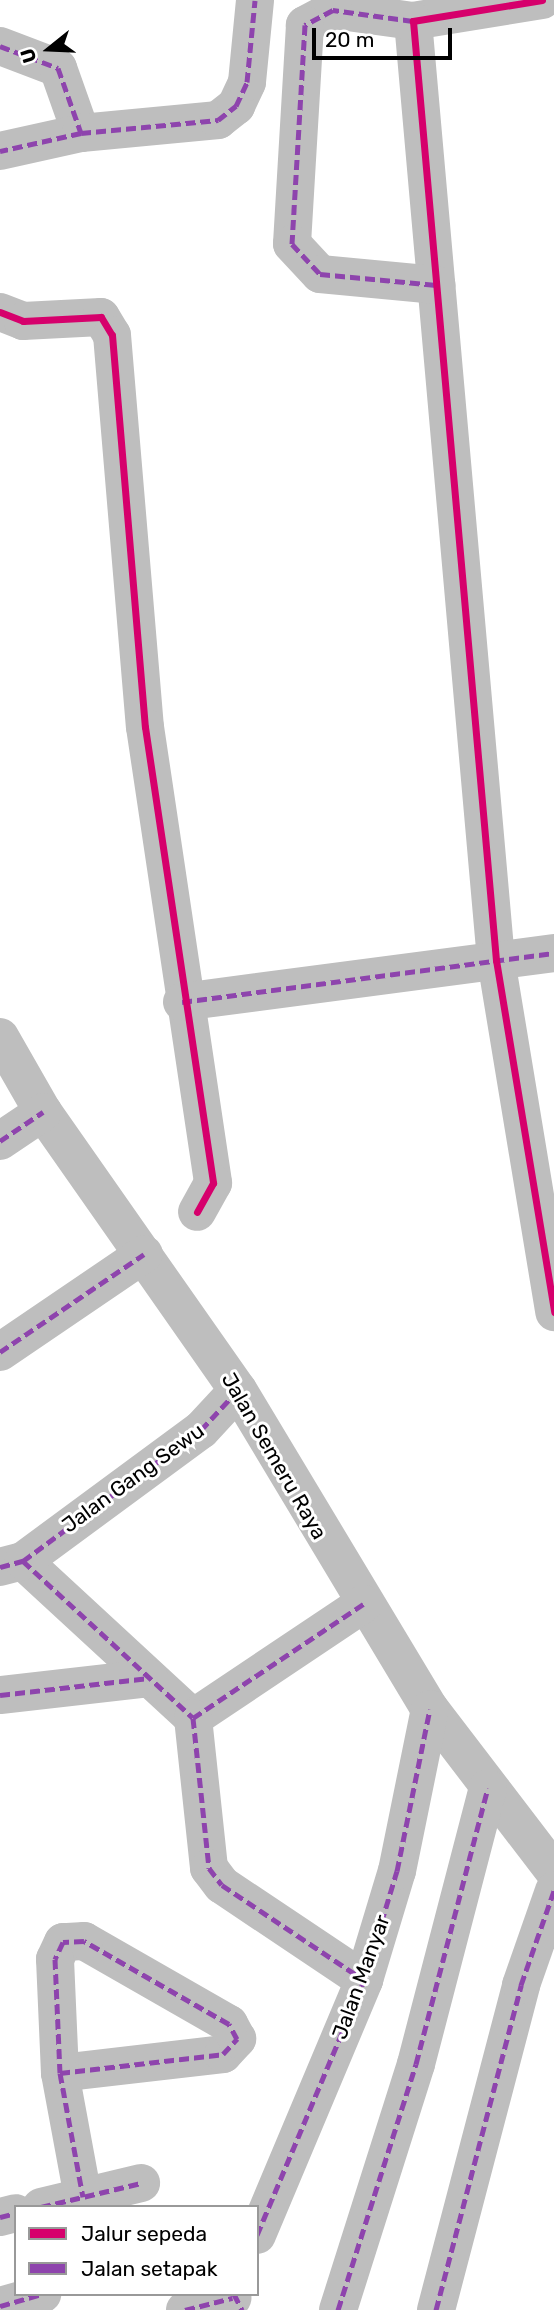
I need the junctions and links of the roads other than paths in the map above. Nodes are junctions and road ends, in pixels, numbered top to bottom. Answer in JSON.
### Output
{"nodes":[{"id":1,"x":255,"y":0,"type":"edge"},
{"id":2,"x":541,"y":0,"type":"edge"},
{"id":3,"x":413,"y":21,"type":"junction"},
{"id":4,"x":0,"y":46,"type":"edge"},
{"id":5,"x":82,"y":133,"type":"junction"},
{"id":6,"x":0,"y":151,"type":"edge"},
{"id":7,"x":436,"y":285,"type":"junction"},
{"id":8,"x":0,"y":312,"type":"edge"},
{"id":9,"x":554,"y":953,"type":"edge"},
{"id":10,"x":496,"y":960,"type":"junction"},
{"id":11,"x":182,"y":1002,"type":"junction"},
{"id":12,"x":0,"y":1037,"type":"edge"},
{"id":13,"x":43,"y":1112,"type":"junction"},
{"id":14,"x":0,"y":1141,"type":"edge"},
{"id":15,"x":197,"y":1212,"type":"dead end"},
{"id":16,"x":144,"y":1254,"type":"junction"},
{"id":17,"x":554,"y":1312,"type":"edge"},
{"id":18,"x":0,"y":1352,"type":"edge"},
{"id":19,"x":238,"y":1390,"type":"junction"},
{"id":20,"x":12,"y":1564,"type":"edge"},
{"id":21,"x":363,"y":1604,"type":"junction"},
{"id":22,"x":149,"y":1678,"type":"junction"},
{"id":23,"x":0,"y":1695,"type":"edge"},
{"id":24,"x":430,"y":1709,"type":"junction"},
{"id":25,"x":193,"y":1718,"type":"junction"},
{"id":26,"x":488,"y":1788,"type":"junction"},
{"id":27,"x":554,"y":1871,"type":"edge"},
{"id":28,"x":554,"y":1891,"type":"edge"},
{"id":29,"x":364,"y":1980,"type":"junction"},
{"id":30,"x":60,"y":2073,"type":"junction"},
{"id":31,"x":141,"y":2183,"type":"dead end"},
{"id":32,"x":82,"y":2197,"type":"junction"},
{"id":33,"x":49,"y":2205,"type":"edge"},
{"id":34,"x":259,"y":2230,"type":"edge"},
{"id":35,"x":35,"y":2296,"type":"edge"},
{"id":36,"x":236,"y":2301,"type":"edge"},
{"id":37,"x":0,"y":2306,"type":"edge"},
{"id":38,"x":185,"y":2310,"type":"edge"},
{"id":39,"x":338,"y":2310,"type":"edge"},
{"id":40,"x":436,"y":2310,"type":"edge"}],
"edges":[{"from":1,"to":5,"type":"street"},
{"from":2,"to":3,"type":"street"},
{"from":3,"to":7,"type":"street"},
{"from":3,"to":7,"type":"street"},
{"from":4,"to":5,"type":"street"},
{"from":5,"to":6,"type":"street"},
{"from":7,"to":10,"type":"street"},
{"from":8,"to":11,"type":"street"},
{"from":9,"to":10,"type":"street"},
{"from":10,"to":11,"type":"street"},
{"from":10,"to":17,"type":"street"},
{"from":11,"to":15,"type":"street"},
{"from":12,"to":13,"type":"street","name":"Jalan Semeru Raya"},
{"from":13,"to":14,"type":"street"},
{"from":13,"to":16,"type":"street","name":"Jalan Semeru Raya"},
{"from":16,"to":18,"type":"street"},
{"from":16,"to":19,"type":"street","name":"Jalan Semeru Raya"},
{"from":19,"to":20,"type":"street","name":"Jalan Gang Sewu"},
{"from":19,"to":21,"type":"street","name":"Jalan Semeru Raya"},
{"from":20,"to":22,"type":"street"},
{"from":21,"to":24,"type":"street","name":"Jalan Semeru Raya"},
{"from":21,"to":25,"type":"street"},
{"from":22,"to":23,"type":"street"},
{"from":22,"to":25,"type":"street"},
{"from":24,"to":26,"type":"street","name":"Jalan Semeru Raya"},
{"from":24,"to":29,"type":"street","name":"Jalan Manyar"},
{"from":25,"to":29,"type":"street"},
{"from":26,"to":27,"type":"street","name":"Jalan Semeru Raya"},
{"from":26,"to":39,"type":"street"},
{"from":28,"to":40,"type":"street"},
{"from":29,"to":34,"type":"street","name":"Jalan Manyar"},
{"from":30,"to":30,"type":"street"},
{"from":30,"to":32,"type":"street"},
{"from":31,"to":32,"type":"street"},
{"from":32,"to":33,"type":"street"},
{"from":35,"to":37,"type":"street"},
{"from":36,"to":38,"type":"street"}]}
